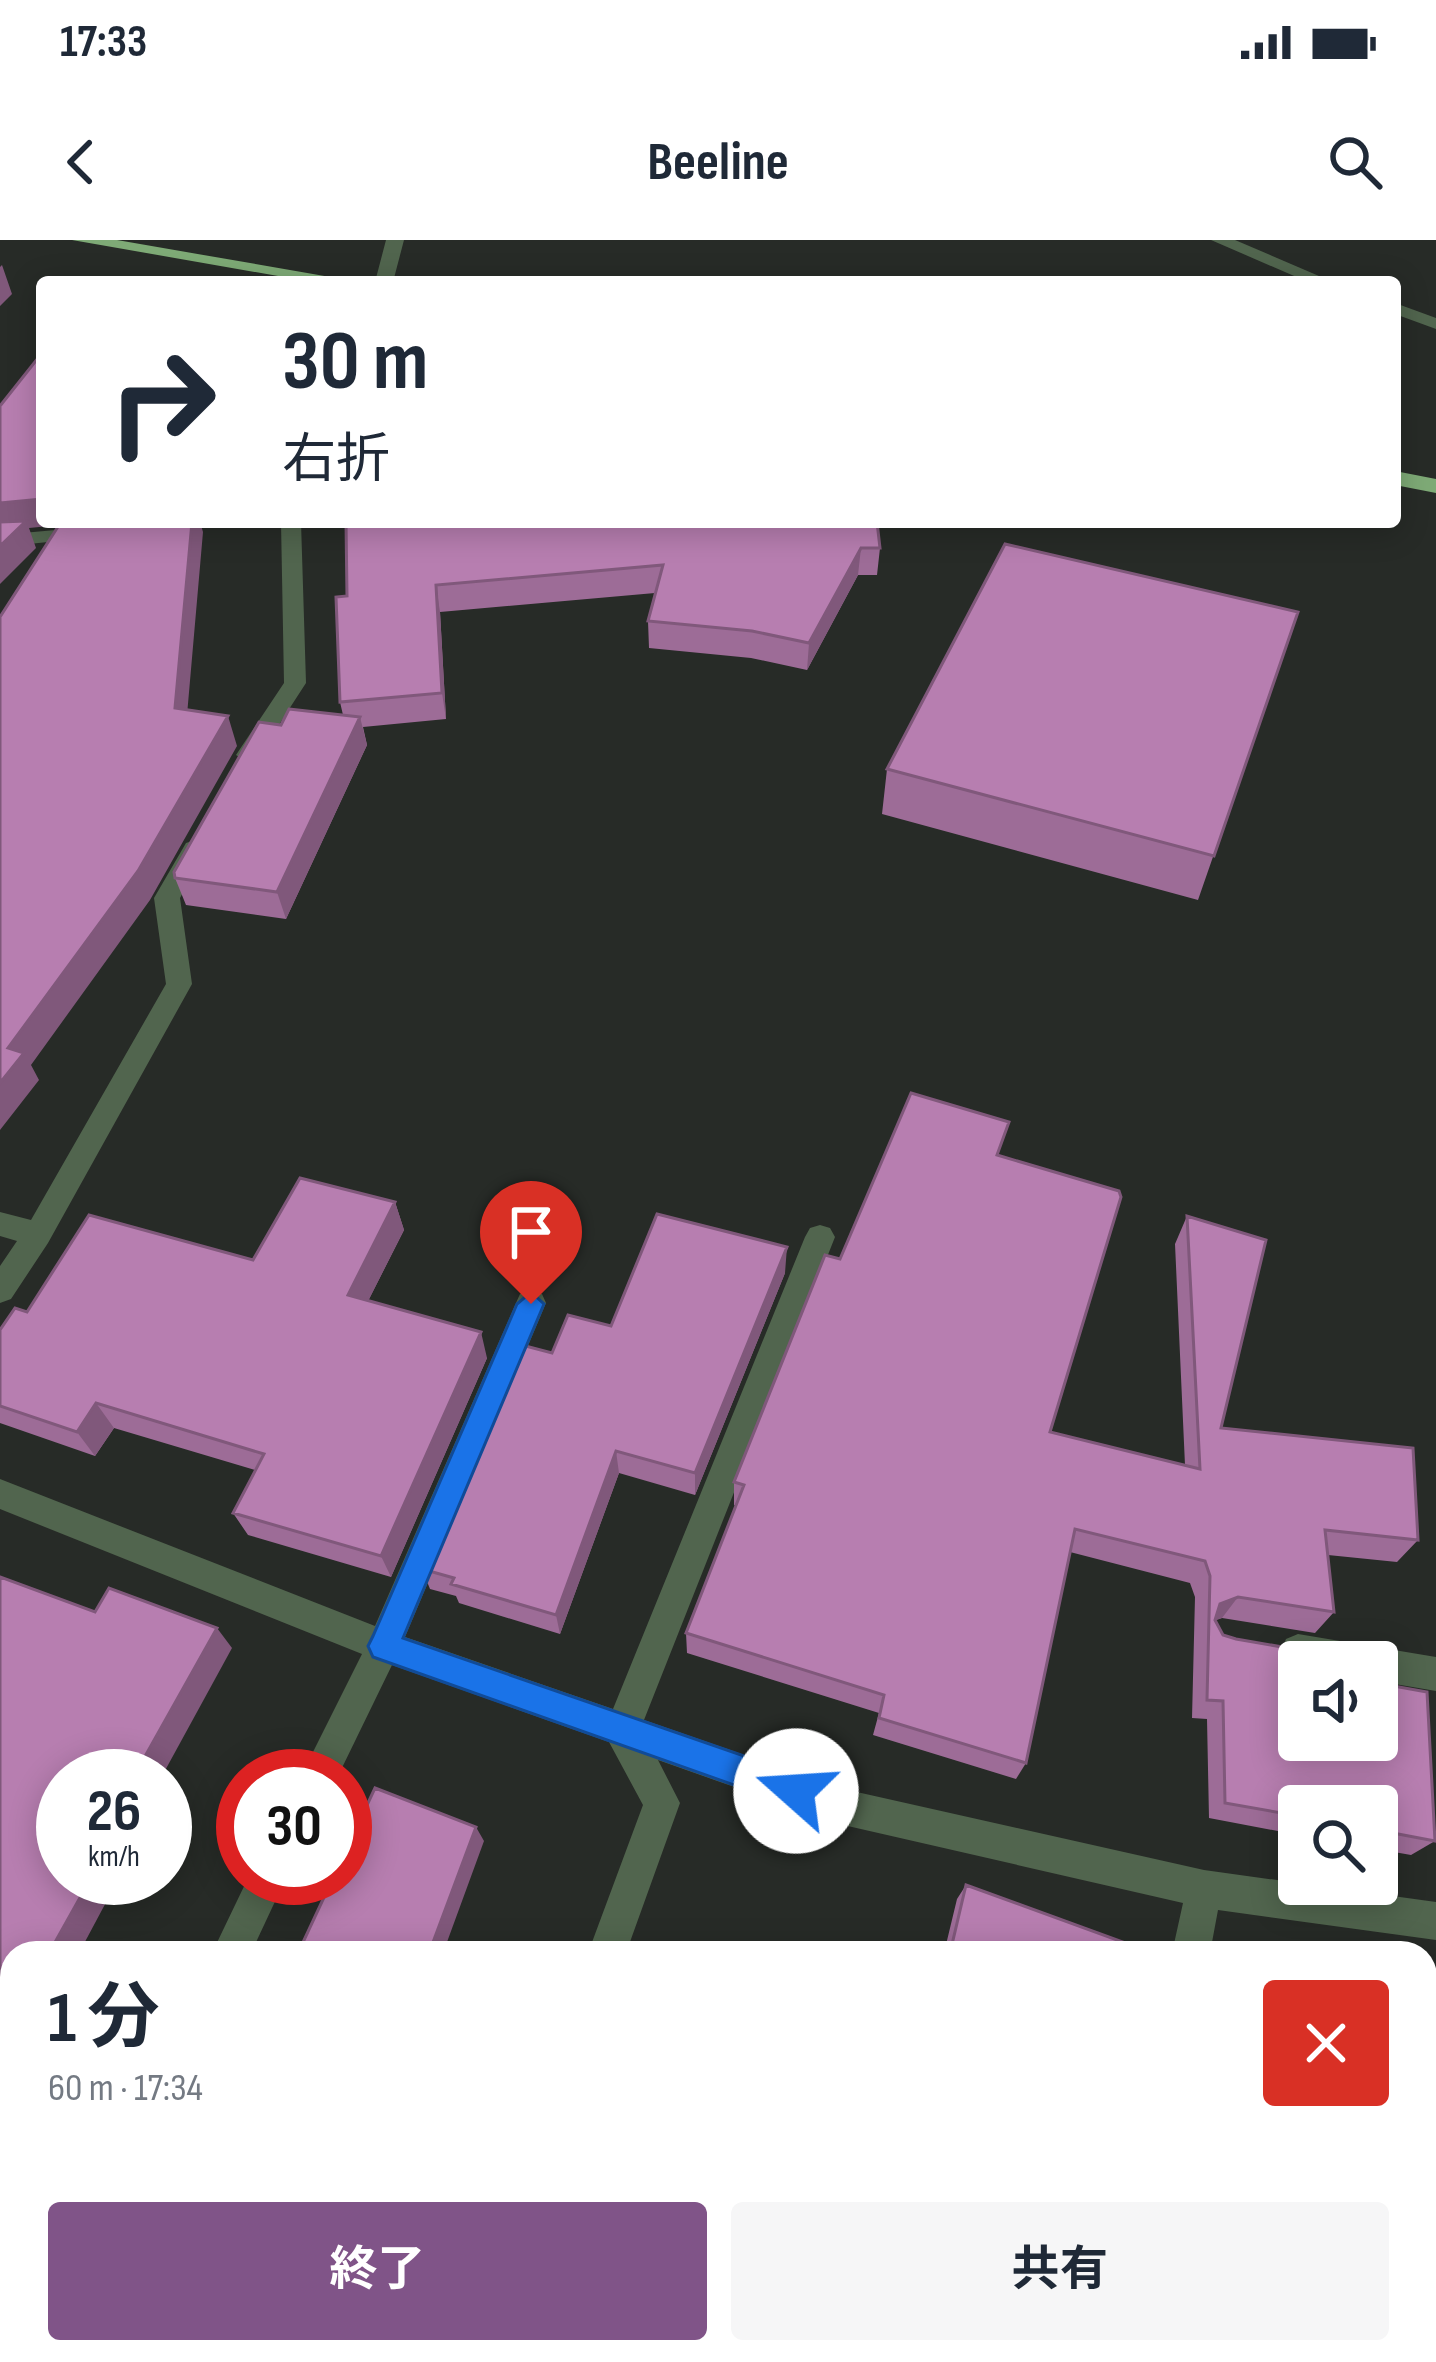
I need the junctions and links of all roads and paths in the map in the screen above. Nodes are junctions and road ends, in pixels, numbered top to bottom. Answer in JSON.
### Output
{"nodes":[{"id":1,"x":81,"y":240,"type":"edge"},
{"id":2,"x":395,"y":240,"type":"edge"},
{"id":3,"x":1220,"y":240,"type":"edge"},
{"id":4,"x":311,"y":276,"type":"edge"},
{"id":5,"x":386,"y":276,"type":"edge"},
{"id":6,"x":1309,"y":276,"type":"edge"},
{"id":7,"x":1401,"y":310,"type":"edge"},
{"id":8,"x":1436,"y":324,"type":"edge"},
{"id":9,"x":1401,"y":479,"type":"edge"},
{"id":10,"x":1436,"y":486,"type":"edge"},
{"id":11,"x":291,"y":528,"type":"edge"},
{"id":12,"x":112,"y":531,"type":"edge"},
{"id":13,"x":0,"y":541,"type":"edge"},
{"id":14,"x":235,"y":778,"type":"edge"},
{"id":15,"x":212,"y":818,"type":"edge"},
{"id":16,"x":0,"y":1224,"type":"edge"},
{"id":17,"x":38,"y":1234,"type":"junction"},
{"id":18,"x":820,"y":1237,"type":"dead end"},
{"id":19,"x":0,"y":1290,"type":"edge"},
{"id":20,"x":531,"y":1304,"type":"dead end"},
{"id":21,"x":0,"y":1494,"type":"edge"},
{"id":22,"x":1262,"y":1645,"type":"edge"},
{"id":23,"x":384,"y":1646,"type":"junction"},
{"id":24,"x":1278,"y":1648,"type":"edge"},
{"id":25,"x":1398,"y":1668,"type":"edge"},
{"id":26,"x":1436,"y":1674,"type":"edge"},
{"id":27,"x":622,"y":1731,"type":"junction"},
{"id":28,"x":332,"y":1749,"type":"edge"},
{"id":29,"x":1204,"y":1889,"type":"junction"},
{"id":30,"x":255,"y":1905,"type":"edge"},
{"id":31,"x":1436,"y":1921,"type":"edge"},
{"id":32,"x":237,"y":1941,"type":"edge"},
{"id":33,"x":611,"y":1941,"type":"edge"},
{"id":34,"x":1193,"y":1941,"type":"edge"}],
"edges":[{"from":1,"to":4,"type":"highway"},
{"from":2,"to":5,"type":"street"},
{"from":3,"to":6,"type":"street"},
{"from":7,"to":8,"type":"street"},
{"from":9,"to":10,"type":"highway"},
{"from":11,"to":14,"type":"street"},
{"from":12,"to":13,"type":"street"},
{"from":15,"to":17,"type":"street"},
{"from":16,"to":17,"type":"street"},
{"from":17,"to":19,"type":"street"},
{"from":18,"to":27,"type":"street"},
{"from":20,"to":23,"type":"street"},
{"from":21,"to":23,"type":"street"},
{"from":22,"to":24,"type":"street"},
{"from":23,"to":27,"type":"street"},
{"from":23,"to":28,"type":"street"},
{"from":25,"to":26,"type":"street"},
{"from":27,"to":29,"type":"street"},
{"from":27,"to":33,"type":"street"},
{"from":29,"to":31,"type":"street"},
{"from":29,"to":34,"type":"street"},
{"from":30,"to":32,"type":"street"}]}
